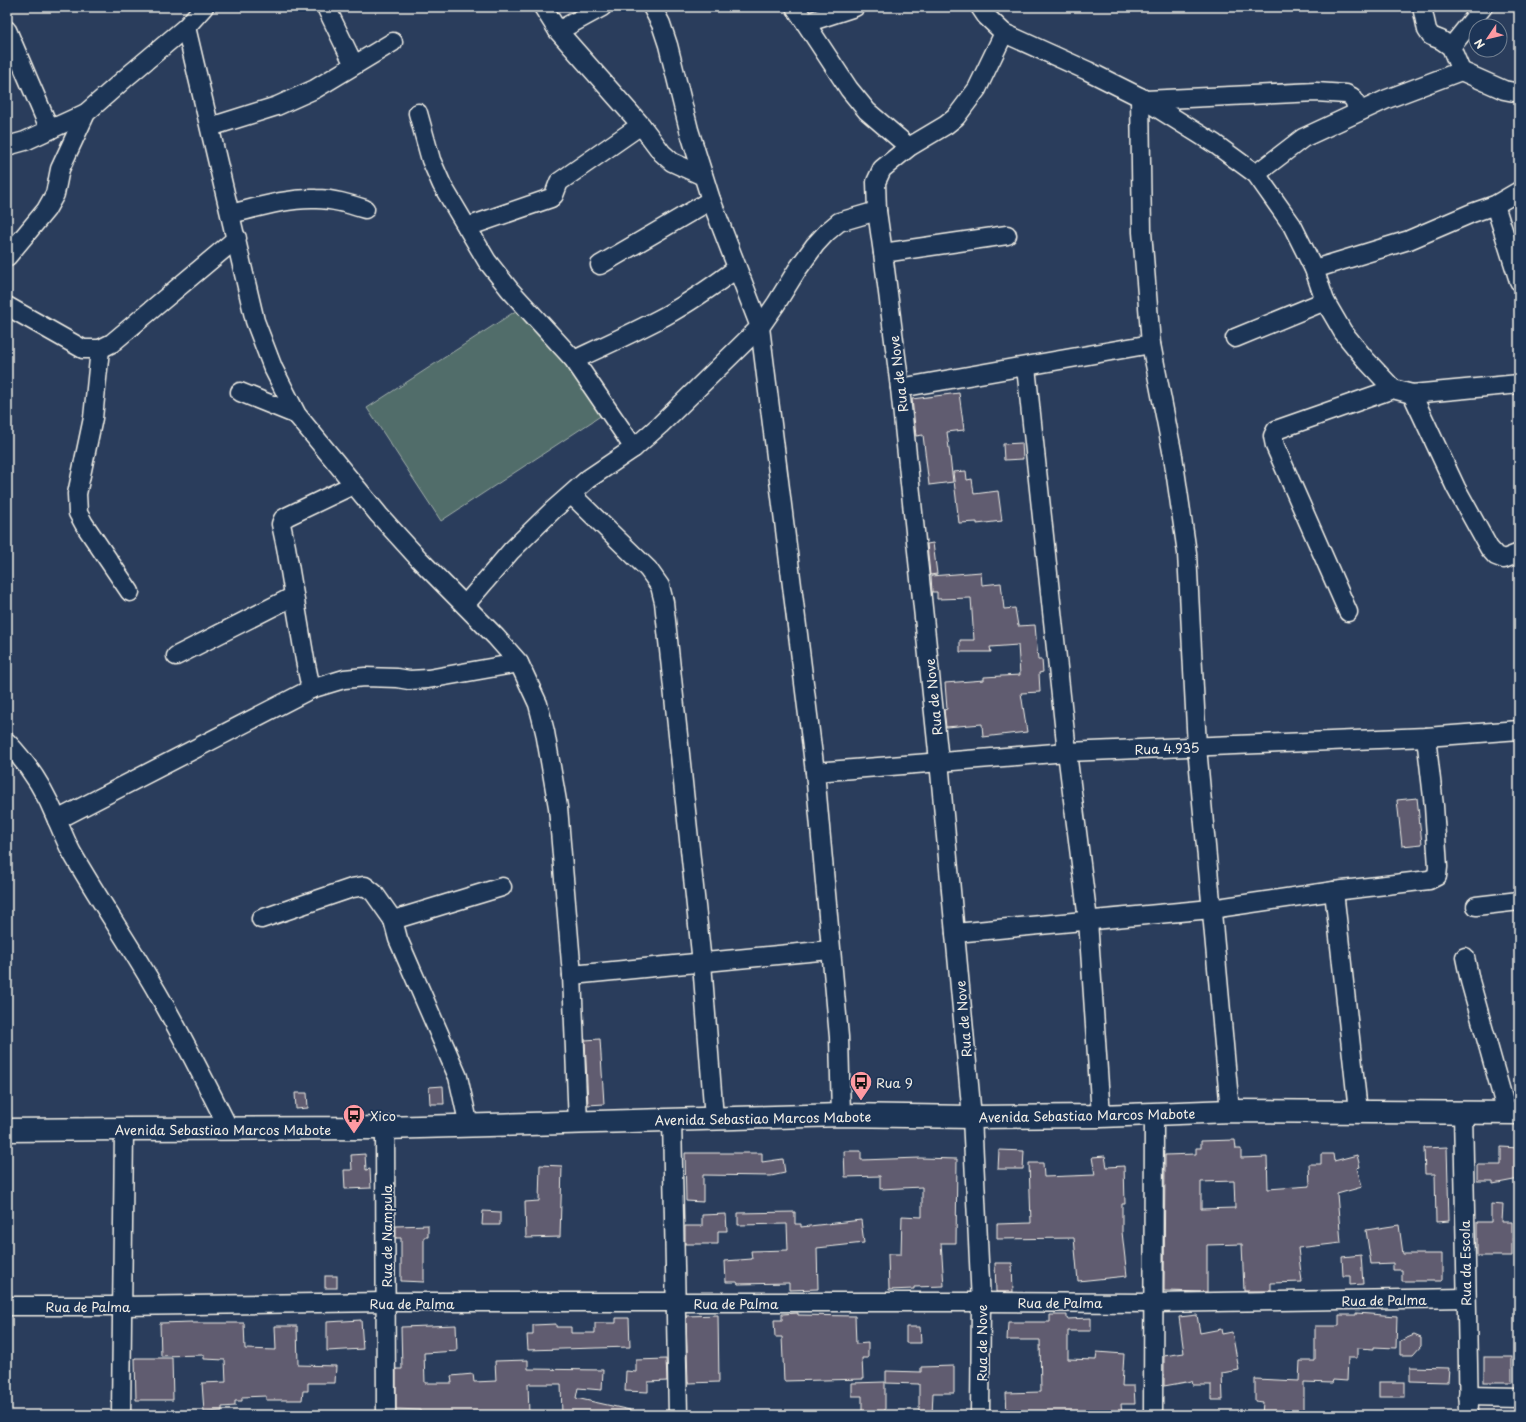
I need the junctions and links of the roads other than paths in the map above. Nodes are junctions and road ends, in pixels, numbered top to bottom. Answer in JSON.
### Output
{"nodes":[{"id":1,"x":204,"y":7,"type":"edge"},
{"id":2,"x":326,"y":7,"type":"edge"},
{"id":3,"x":543,"y":7,"type":"edge"},
{"id":4,"x":602,"y":7,"type":"edge"},
{"id":5,"x":652,"y":7,"type":"edge"},
{"id":6,"x":795,"y":7,"type":"edge"},
{"id":7,"x":855,"y":7,"type":"edge"},
{"id":8,"x":980,"y":7,"type":"edge"},
{"id":9,"x":1422,"y":7,"type":"edge"},
{"id":10,"x":1483,"y":7,"type":"edge"},
{"id":11,"x":806,"y":23,"type":"junction"},
{"id":12,"x":186,"y":27,"type":"junction"},
{"id":13,"x":7,"y":30,"type":"edge"},
{"id":14,"x":558,"y":31,"type":"junction"},
{"id":15,"x":1004,"y":33,"type":"junction"},
{"id":16,"x":393,"y":42,"type":"dead end"},
{"id":17,"x":1451,"y":47,"type":"junction"},
{"id":18,"x":354,"y":65,"type":"junction"},
{"id":19,"x":1461,"y":71,"type":"junction"},
{"id":20,"x":1519,"y":93,"type":"edge"},
{"id":21,"x":1143,"y":99,"type":"junction"},
{"id":22,"x":1357,"y":112,"type":"junction"},
{"id":23,"x":86,"y":113,"type":"junction"},
{"id":24,"x":418,"y":114,"type":"dead end"},
{"id":25,"x":641,"y":125,"type":"junction"},
{"id":26,"x":210,"y":127,"type":"junction"},
{"id":27,"x":50,"y":130,"type":"junction"},
{"id":28,"x":7,"y":146,"type":"edge"},
{"id":29,"x":909,"y":147,"type":"junction"},
{"id":30,"x":1256,"y":174,"type":"junction"},
{"id":31,"x":703,"y":176,"type":"junction"},
{"id":32,"x":1519,"y":191,"type":"edge"},
{"id":33,"x":711,"y":200,"type":"junction"},
{"id":34,"x":1496,"y":205,"type":"junction"},
{"id":35,"x":365,"y":209,"type":"dead end"},
{"id":36,"x":876,"y":211,"type":"junction"},
{"id":37,"x":231,"y":214,"type":"junction"},
{"id":38,"x":467,"y":228,"type":"junction"},
{"id":39,"x":1007,"y":235,"type":"dead end"},
{"id":40,"x":237,"y":238,"type":"junction"},
{"id":41,"x":883,"y":253,"type":"junction"},
{"id":42,"x":7,"y":257,"type":"edge"},
{"id":43,"x":600,"y":265,"type":"dead end"},
{"id":44,"x":1314,"y":268,"type":"junction"},
{"id":45,"x":736,"y":269,"type":"junction"},
{"id":46,"x":1519,"y":282,"type":"edge"},
{"id":47,"x":1325,"y":301,"type":"junction"},
{"id":48,"x":7,"y":306,"type":"edge"},
{"id":49,"x":760,"y":327,"type":"junction"},
{"id":50,"x":1235,"y":338,"type":"dead end"},
{"id":51,"x":1151,"y":344,"type":"junction"},
{"id":52,"x":100,"y":349,"type":"junction"},
{"id":53,"x":574,"y":360,"type":"junction"},
{"id":54,"x":1026,"y":367,"type":"junction"},
{"id":55,"x":1519,"y":384,"type":"edge"},
{"id":56,"x":900,"y":388,"type":"junction"},
{"id":57,"x":1393,"y":389,"type":"junction"},
{"id":58,"x":240,"y":392,"type":"dead end"},
{"id":59,"x":1412,"y":394,"type":"junction"},
{"id":60,"x":297,"y":415,"type":"junction"},
{"id":61,"x":634,"y":448,"type":"junction"},
{"id":62,"x":353,"y":485,"type":"junction"},
{"id":63,"x":572,"y":495,"type":"junction"},
{"id":64,"x":1519,"y":553,"type":"edge"},
{"id":65,"x":130,"y":592,"type":"dead end"},
{"id":66,"x":294,"y":596,"type":"junction"},
{"id":67,"x":465,"y":605,"type":"junction"},
{"id":68,"x":1348,"y":612,"type":"dead end"},
{"id":69,"x":176,"y":656,"type":"dead end"},
{"id":70,"x":519,"y":663,"type":"junction"},
{"id":71,"x":311,"y":689,"type":"junction"},
{"id":72,"x":1519,"y":730,"type":"edge"},
{"id":73,"x":1426,"y":737,"type":"junction"},
{"id":74,"x":7,"y":742,"type":"edge"},
{"id":75,"x":1197,"y":747,"type":"junction"},
{"id":76,"x":1067,"y":752,"type":"junction"},
{"id":77,"x":939,"y":761,"type":"junction"},
{"id":78,"x":815,"y":772,"type":"junction"},
{"id":79,"x":57,"y":820,"type":"junction"},
{"id":80,"x":502,"y":886,"type":"dead end"},
{"id":81,"x":1334,"y":891,"type":"junction"},
{"id":82,"x":1519,"y":901,"type":"edge"},
{"id":83,"x":1476,"y":906,"type":"dead end"},
{"id":84,"x":1211,"y":909,"type":"junction"},
{"id":85,"x":261,"y":919,"type":"dead end"},
{"id":86,"x":393,"y":920,"type":"junction"},
{"id":87,"x":1088,"y":920,"type":"junction"},
{"id":88,"x":955,"y":933,"type":"junction"},
{"id":89,"x":830,"y":950,"type":"junction"},
{"id":90,"x":1465,"y":957,"type":"dead end"},
{"id":91,"x":702,"y":963,"type":"junction"},
{"id":92,"x":572,"y":975,"type":"junction"},
{"id":93,"x":1230,"y":1111,"type":"junction"},
{"id":94,"x":1358,"y":1112,"type":"junction"},
{"id":95,"x":1463,"y":1112,"type":"junction"},
{"id":96,"x":1513,"y":1113,"type":"edge"},
{"id":97,"x":1154,"y":1114,"type":"junction"},
{"id":98,"x":841,"y":1115,"type":"junction"},
{"id":99,"x":1101,"y":1116,"type":"junction"},
{"id":100,"x":972,"y":1117,"type":"junction"},
{"id":101,"x":714,"y":1118,"type":"junction"},
{"id":102,"x":672,"y":1119,"type":"junction"},
{"id":103,"x":578,"y":1123,"type":"junction"},
{"id":104,"x":469,"y":1126,"type":"junction"},
{"id":105,"x":385,"y":1128,"type":"junction"},
{"id":106,"x":124,"y":1129,"type":"junction"},
{"id":107,"x":229,"y":1129,"type":"junction"},
{"id":108,"x":7,"y":1130,"type":"edge"},
{"id":109,"x":1466,"y":1298,"type":"junction"},
{"id":110,"x":386,"y":1302,"type":"junction"},
{"id":111,"x":981,"y":1302,"type":"junction"},
{"id":112,"x":676,"y":1303,"type":"junction"},
{"id":113,"x":1153,"y":1303,"type":"junction"},
{"id":114,"x":7,"y":1306,"type":"edge"},
{"id":115,"x":122,"y":1306,"type":"junction"},
{"id":116,"x":1468,"y":1396,"type":"junction"},
{"id":117,"x":1519,"y":1397,"type":"edge"},
{"id":118,"x":121,"y":1415,"type":"edge"},
{"id":119,"x":386,"y":1415,"type":"edge"},
{"id":120,"x":678,"y":1415,"type":"edge"},
{"id":121,"x":980,"y":1415,"type":"edge"},
{"id":122,"x":1153,"y":1415,"type":"edge"},
{"id":123,"x":1468,"y":1415,"type":"edge"}],
"edges":[{"from":1,"to":12,"type":"street"},
{"from":2,"to":18,"type":"street"},
{"from":3,"to":14,"type":"street"},
{"from":4,"to":14,"type":"street"},
{"from":5,"to":31,"type":"street"},
{"from":6,"to":11,"type":"street"},
{"from":7,"to":11,"type":"street"},
{"from":8,"to":15,"type":"street"},
{"from":9,"to":17,"type":"street"},
{"from":10,"to":17,"type":"street"},
{"from":11,"to":29,"type":"street"},
{"from":12,"to":23,"type":"street"},
{"from":12,"to":26,"type":"street"},
{"from":13,"to":27,"type":"street"},
{"from":14,"to":25,"type":"street"},
{"from":15,"to":21,"type":"street"},
{"from":15,"to":29,"type":"street","name":"Rua de Nove"},
{"from":16,"to":18,"type":"street"},
{"from":17,"to":19,"type":"street"},
{"from":18,"to":26,"type":"street"},
{"from":19,"to":20,"type":"street"},
{"from":19,"to":22,"type":"street"},
{"from":21,"to":22,"type":"street"},
{"from":21,"to":30,"type":"street"},
{"from":21,"to":51,"type":"street"},
{"from":22,"to":30,"type":"street"},
{"from":23,"to":27,"type":"street"},
{"from":23,"to":42,"type":"street"},
{"from":24,"to":38,"type":"street"},
{"from":25,"to":31,"type":"street"},
{"from":25,"to":38,"type":"street"},
{"from":26,"to":37,"type":"street"},
{"from":27,"to":28,"type":"street"},
{"from":29,"to":36,"type":"street","name":"Rua de Nove"},
{"from":30,"to":44,"type":"street"},
{"from":31,"to":33,"type":"street"},
{"from":32,"to":34,"type":"street"},
{"from":33,"to":43,"type":"street"},
{"from":33,"to":45,"type":"street"},
{"from":34,"to":44,"type":"street"},
{"from":34,"to":46,"type":"street"},
{"from":35,"to":37,"type":"street"},
{"from":36,"to":41,"type":"street","name":"Rua de Nove"},
{"from":36,"to":49,"type":"street"},
{"from":37,"to":40,"type":"street"},
{"from":38,"to":53,"type":"street"},
{"from":39,"to":41,"type":"street"},
{"from":40,"to":52,"type":"street"},
{"from":40,"to":60,"type":"street"},
{"from":41,"to":56,"type":"street","name":"Rua de Nove"},
{"from":44,"to":47,"type":"street"},
{"from":45,"to":49,"type":"street"},
{"from":45,"to":53,"type":"street"},
{"from":47,"to":50,"type":"street"},
{"from":47,"to":57,"type":"street"},
{"from":48,"to":52,"type":"street"},
{"from":49,"to":61,"type":"street"},
{"from":49,"to":78,"type":"street"},
{"from":51,"to":54,"type":"street"},
{"from":51,"to":75,"type":"street"},
{"from":52,"to":65,"type":"street"},
{"from":53,"to":61,"type":"street"},
{"from":54,"to":56,"type":"street"},
{"from":54,"to":76,"type":"street"},
{"from":55,"to":59,"type":"street"},
{"from":56,"to":77,"type":"street","name":"Rua de Nove"},
{"from":57,"to":59,"type":"street"},
{"from":57,"to":68,"type":"street"},
{"from":58,"to":60,"type":"street"},
{"from":59,"to":64,"type":"street"},
{"from":60,"to":62,"type":"street"},
{"from":61,"to":63,"type":"street"},
{"from":62,"to":66,"type":"street"},
{"from":62,"to":67,"type":"street"},
{"from":63,"to":67,"type":"street"},
{"from":63,"to":91,"type":"street"},
{"from":66,"to":69,"type":"street"},
{"from":66,"to":71,"type":"street"},
{"from":67,"to":70,"type":"street"},
{"from":70,"to":71,"type":"street"},
{"from":70,"to":92,"type":"street"},
{"from":71,"to":79,"type":"street"},
{"from":72,"to":73,"type":"street","name":"Rua 4.935"},
{"from":73,"to":75,"type":"street","name":"Rua 4.935"},
{"from":73,"to":81,"type":"street"},
{"from":74,"to":79,"type":"street"},
{"from":75,"to":76,"type":"street","name":"Rua 4.935"},
{"from":75,"to":84,"type":"street"},
{"from":76,"to":77,"type":"street","name":"Rua 4.935"},
{"from":76,"to":87,"type":"street"},
{"from":77,"to":78,"type":"street","name":"Rua 4.935"},
{"from":77,"to":88,"type":"street","name":"Rua de Nove"},
{"from":78,"to":89,"type":"street"},
{"from":79,"to":107,"type":"street"},
{"from":80,"to":86,"type":"street"},
{"from":81,"to":84,"type":"street"},
{"from":81,"to":94,"type":"street"},
{"from":82,"to":83,"type":"street"},
{"from":84,"to":87,"type":"street"},
{"from":84,"to":93,"type":"street"},
{"from":85,"to":86,"type":"street"},
{"from":86,"to":104,"type":"street"},
{"from":87,"to":88,"type":"street"},
{"from":87,"to":99,"type":"street"},
{"from":88,"to":100,"type":"street","name":"Rua de Nove"},
{"from":89,"to":91,"type":"street"},
{"from":89,"to":98,"type":"street"},
{"from":90,"to":96,"type":"street"},
{"from":91,"to":92,"type":"street"},
{"from":91,"to":101,"type":"street"},
{"from":92,"to":103,"type":"street"},
{"from":93,"to":94,"type":"main road","name":"Avenida Sebastiao Marcos Mabote"},
{"from":93,"to":97,"type":"main road","name":"Avenida Sebastiao Marcos Mabote"},
{"from":94,"to":95,"type":"main road","name":"Avenida Sebastiao Marcos Mabote"},
{"from":95,"to":96,"type":"main road","name":"Avenida Sebastiao Marcos Mabote"},
{"from":95,"to":109,"type":"street","name":"Rua da Escola"},
{"from":97,"to":99,"type":"main road","name":"Avenida Sebastiao Marcos Mabote"},
{"from":97,"to":113,"type":"street"},
{"from":98,"to":100,"type":"main road","name":"Avenida Sebastiao Marcos Mabote"},
{"from":98,"to":101,"type":"main road","name":"Avenida Sebastiao Marcos Mabote"},
{"from":99,"to":100,"type":"main road","name":"Avenida Sebastiao Marcos Mabote"},
{"from":100,"to":111,"type":"street","name":"Rua de Nove"},
{"from":101,"to":102,"type":"main road","name":"Avenida Sebastiao Marcos Mabote"},
{"from":102,"to":103,"type":"main road","name":"Avenida Sebastiao Marcos Mabote"},
{"from":102,"to":112,"type":"street"},
{"from":103,"to":104,"type":"main road","name":"Avenida Sebastiao Marcos Mabote"},
{"from":104,"to":105,"type":"main road","name":"Avenida Sebastiao Marcos Mabote"},
{"from":105,"to":107,"type":"main road","name":"Avenida Sebastiao Marcos Mabote"},
{"from":105,"to":110,"type":"street","name":"Rua de Nampula"},
{"from":106,"to":107,"type":"main road","name":"Avenida Sebastiao Marcos Mabote"},
{"from":106,"to":108,"type":"main road","name":"Avenida Sebastiao Marcos Mabote"},
{"from":106,"to":115,"type":"street"},
{"from":109,"to":113,"type":"street","name":"Rua de Palma"},
{"from":109,"to":116,"type":"street","name":"Rua da Escola"},
{"from":110,"to":112,"type":"street","name":"Rua de Palma"},
{"from":110,"to":115,"type":"street","name":"Rua de Palma"},
{"from":110,"to":119,"type":"street","name":"Rua de Nampula"},
{"from":111,"to":112,"type":"street","name":"Rua de Palma"},
{"from":111,"to":113,"type":"street","name":"Rua de Palma"},
{"from":111,"to":121,"type":"street","name":"Rua de Nove"},
{"from":112,"to":120,"type":"street"},
{"from":113,"to":122,"type":"street"},
{"from":114,"to":115,"type":"street","name":"Rua de Palma"},
{"from":115,"to":118,"type":"street"},
{"from":116,"to":117,"type":"street"},
{"from":116,"to":123,"type":"street","name":"Rua da Escola"}]}
